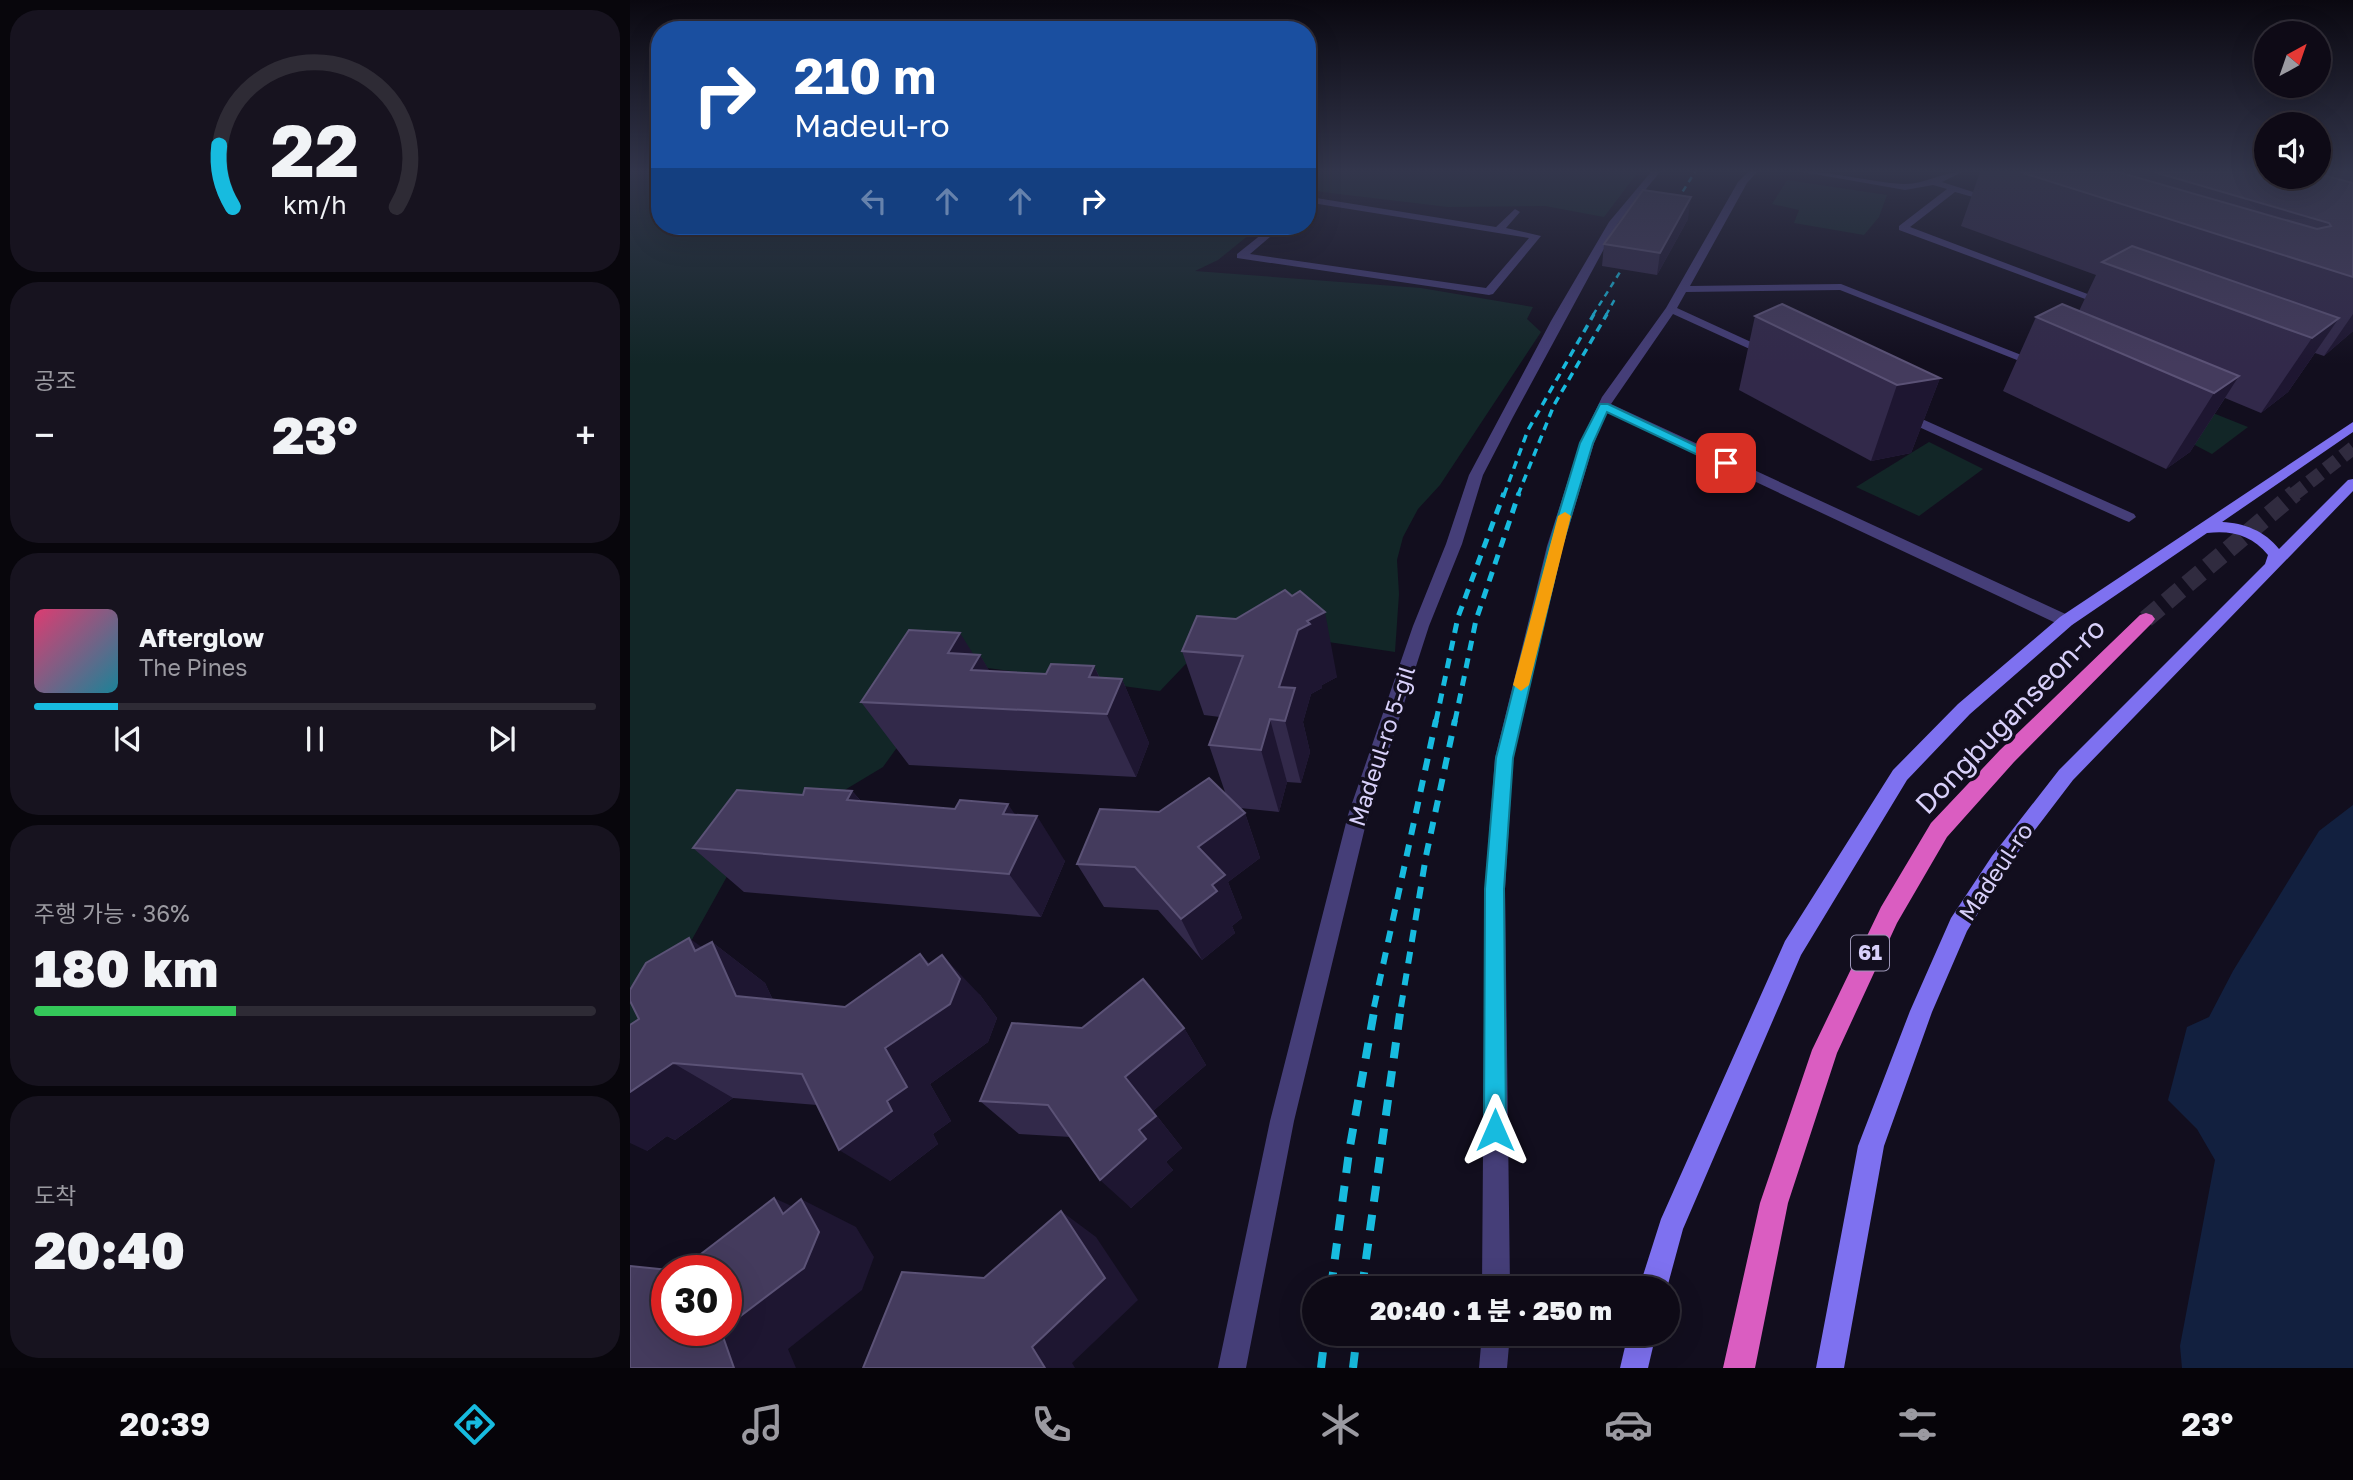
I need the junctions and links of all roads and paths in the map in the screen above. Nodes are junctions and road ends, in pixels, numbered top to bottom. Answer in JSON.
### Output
{"nodes":[{"id":1,"x":1266,"y":236,"type":"edge"},
{"id":2,"x":1535,"y":236,"type":"edge"},
{"id":3,"x":1606,"y":236,"type":"edge"},
{"id":4,"x":1712,"y":236,"type":"edge"},
{"id":5,"x":1924,"y":236,"type":"edge"},
{"id":6,"x":1681,"y":289,"type":"junction"},
{"id":7,"x":1671,"y":309,"type":"junction"},
{"id":8,"x":2120,"y":309,"type":"edge"},
{"id":9,"x":1785,"y":361,"type":"edge"},
{"id":10,"x":2054,"y":370,"type":"edge"},
{"id":11,"x":1604,"y":406,"type":"junction"},
{"id":12,"x":1887,"y":407,"type":"edge"},
{"id":13,"x":2353,"y":426,"type":"edge"},
{"id":14,"x":2353,"y":483,"type":"edge"},
{"id":15,"x":2129,"y":517,"type":"dead end"},
{"id":16,"x":2203,"y":528,"type":"junction"},
{"id":17,"x":2270,"y":569,"type":"junction"},
{"id":18,"x":2146,"y":619,"type":"tunnel mouth"},
{"id":19,"x":2066,"y":621,"type":"junction"},
{"id":20,"x":1496,"y":1276,"type":"edge"},
{"id":21,"x":1656,"y":1276,"type":"edge"},
{"id":22,"x":1495,"y":1346,"type":"edge"},
{"id":23,"x":1639,"y":1346,"type":"edge"},
{"id":24,"x":1232,"y":1368,"type":"edge"},
{"id":25,"x":1493,"y":1368,"type":"edge"},
{"id":26,"x":1634,"y":1368,"type":"edge"},
{"id":27,"x":1740,"y":1368,"type":"edge"},
{"id":28,"x":1830,"y":1368,"type":"edge"}],
"edges":[{"from":1,"to":2,"type":"street"},
{"from":3,"to":24,"type":"street","name":"Madeul-ro 5-gil"},
{"from":4,"to":6,"type":"street"},
{"from":5,"to":8,"type":"street"},
{"from":6,"to":7,"type":"street"},
{"from":6,"to":10,"type":"street"},
{"from":7,"to":9,"type":"street"},
{"from":7,"to":11,"type":"street"},
{"from":11,"to":19,"type":"street"},
{"from":11,"to":20,"type":"street"},
{"from":12,"to":15,"type":"street"},
{"from":13,"to":16,"type":"main road"},
{"from":14,"to":17,"type":"main road","name":"Madeul-ro"},
{"from":16,"to":17,"type":"main road"},
{"from":16,"to":19,"type":"main road"},
{"from":17,"to":28,"type":"main road","name":"Madeul-ro"},
{"from":18,"to":27,"type":"highway","name":"Dongbuganseon-ro","number":"61"},
{"from":19,"to":21,"type":"main road"},
{"from":22,"to":25,"type":"street"},
{"from":23,"to":26,"type":"main road"}]}
